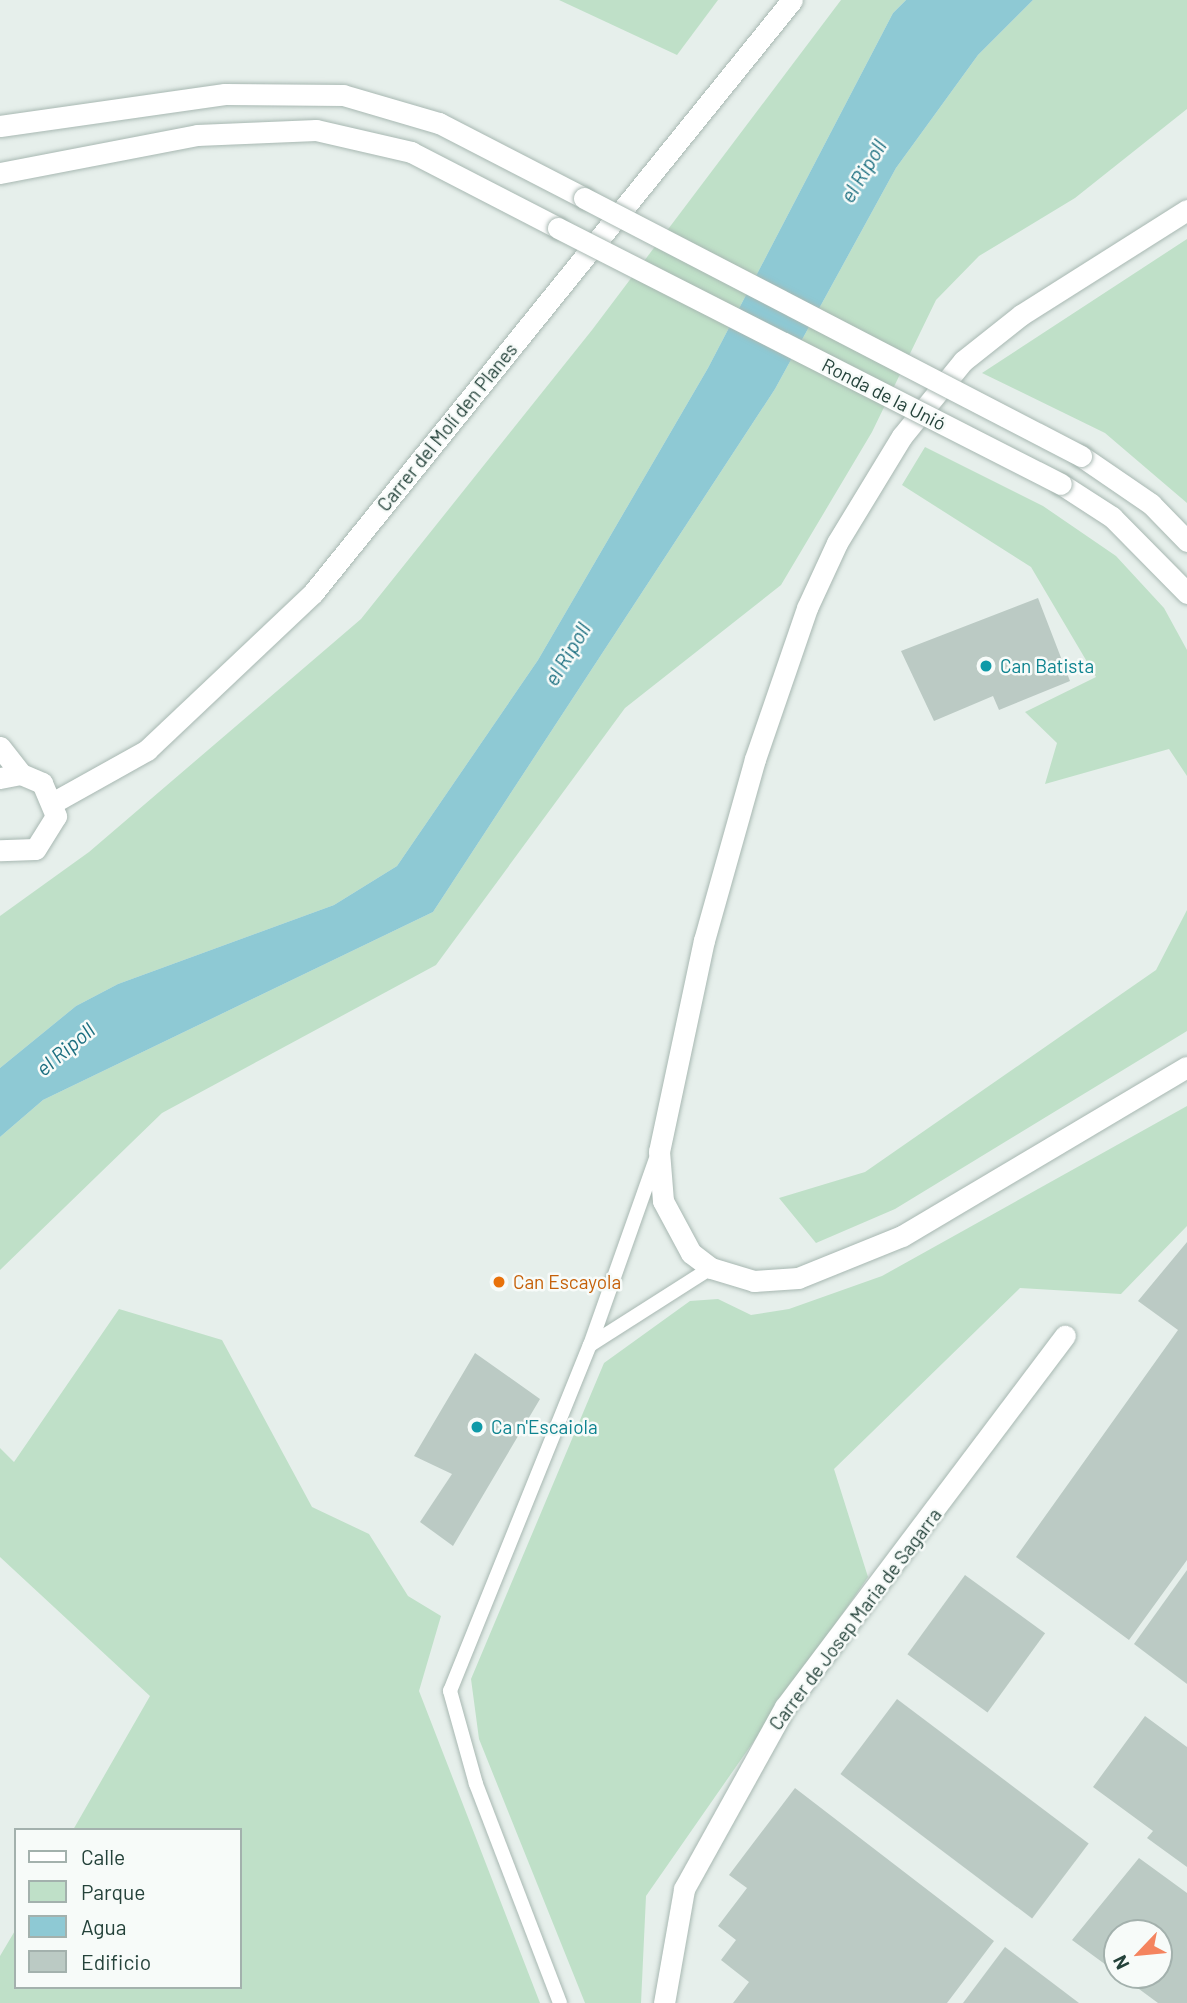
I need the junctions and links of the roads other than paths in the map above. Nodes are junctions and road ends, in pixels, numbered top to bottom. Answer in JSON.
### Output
{"nodes":[{"id":1,"x":792,"y":0,"type":"edge"},
{"id":2,"x":0,"y":125,"type":"edge"},
{"id":3,"x":0,"y":173,"type":"edge"},
{"id":4,"x":1187,"y":210,"type":"edge"},
{"id":5,"x":1187,"y":541,"type":"edge"},
{"id":6,"x":1187,"y":593,"type":"edge"},
{"id":7,"x":0,"y":747,"type":"edge"},
{"id":8,"x":11,"y":776,"type":"edge"},
{"id":9,"x":54,"y":802,"type":"junction"},
{"id":10,"x":0,"y":850,"type":"edge"},
{"id":11,"x":1187,"y":1067,"type":"edge"},
{"id":12,"x":659,"y":1151,"type":"junction"},
{"id":13,"x":711,"y":1268,"type":"junction"},
{"id":14,"x":1065,"y":1336,"type":"dead end"},
{"id":15,"x":590,"y":1345,"type":"junction"},
{"id":16,"x":560,"y":2003,"type":"edge"},
{"id":17,"x":664,"y":2003,"type":"edge"}],
"edges":[{"from":1,"to":9,"type":"street","name":"Carrer del Molí den Planes"},
{"from":2,"to":5,"type":"street","name":"Ronda de la Unió","bridge":true},
{"from":3,"to":6,"type":"street","name":"Ronda de la Unió","bridge":true},
{"from":4,"to":12,"type":"street"},
{"from":7,"to":8,"type":"street"},
{"from":8,"to":9,"type":"street"},
{"from":9,"to":10,"type":"street"},
{"from":11,"to":13,"type":"street"},
{"from":12,"to":13,"type":"street"},
{"from":12,"to":15,"type":"lane"},
{"from":13,"to":15,"type":"lane"},
{"from":14,"to":17,"type":"street","name":"Carrer de Josep Maria de Sagarra"},
{"from":15,"to":16,"type":"lane"}]}
